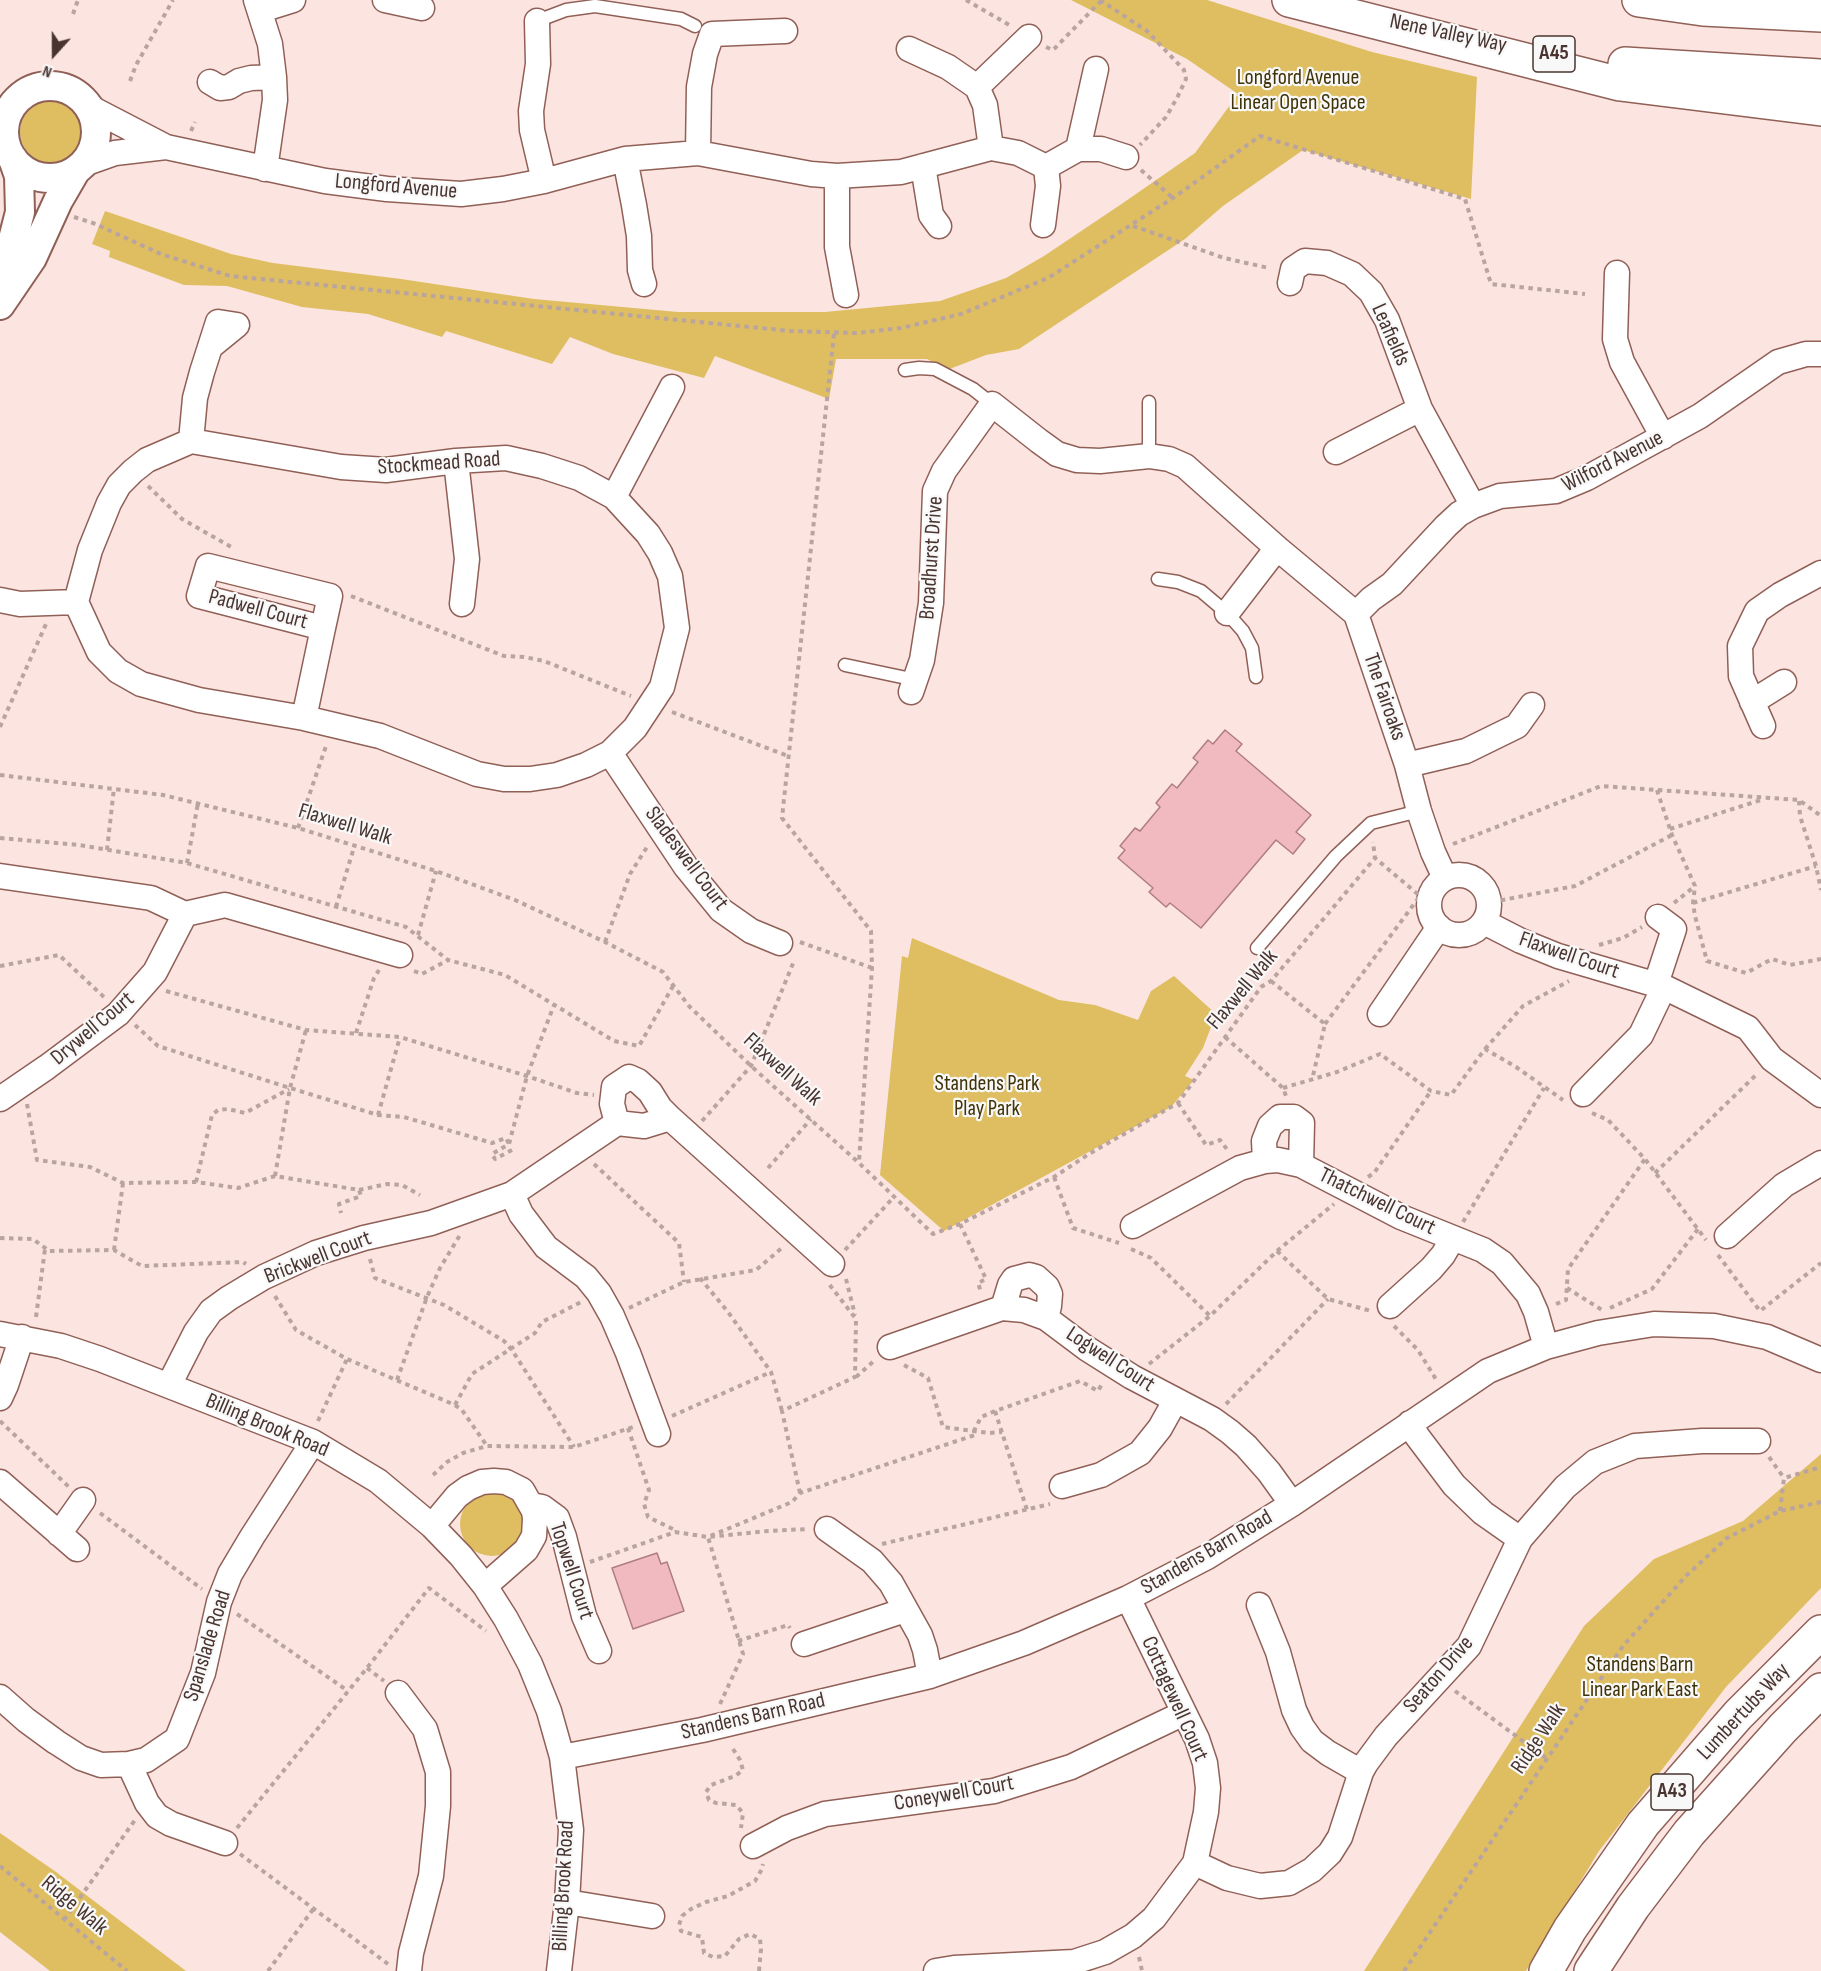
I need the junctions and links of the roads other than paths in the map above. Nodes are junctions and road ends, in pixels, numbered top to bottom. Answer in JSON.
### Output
{"nodes":[{"id":1,"x":293,"y":0,"type":"edge"},
{"id":2,"x":385,"y":0,"type":"edge"},
{"id":3,"x":1290,"y":0,"type":"edge"},
{"id":4,"x":1639,"y":0,"type":"edge"},
{"id":5,"x":258,"y":5,"type":"edge"},
{"id":6,"x":422,"y":8,"type":"dead end"},
{"id":7,"x":1821,"y":15,"type":"edge"},
{"id":8,"x":537,"y":21,"type":"joint"},
{"id":9,"x":703,"y":30,"type":"junction"},
{"id":10,"x":785,"y":31,"type":"dead end"},
{"id":11,"x":1029,"y":37,"type":"dead end"},
{"id":12,"x":909,"y":49,"type":"dead end"},
{"id":13,"x":1096,"y":69,"type":"dead end"},
{"id":14,"x":1821,"y":76,"type":"edge"},
{"id":15,"x":274,"y":77,"type":"junction"},
{"id":16,"x":210,"y":82,"type":"dead end"},
{"id":17,"x":977,"y":87,"type":"junction"},
{"id":18,"x":0,"y":89,"type":"edge"},
{"id":19,"x":32,"y":90,"type":"junction"},
{"id":20,"x":89,"y":107,"type":"junction"},
{"id":21,"x":1821,"y":109,"type":"edge"},
{"id":22,"x":166,"y":147,"type":"junction"},
{"id":23,"x":991,"y":148,"type":"junction"},
{"id":24,"x":1078,"y":149,"type":"junction"},
{"id":25,"x":7,"y":150,"type":"edge"},
{"id":26,"x":698,"y":153,"type":"junction"},
{"id":27,"x":1126,"y":157,"type":"road end"},
{"id":28,"x":625,"y":159,"type":"junction"},
{"id":29,"x":923,"y":166,"type":"junction"},
{"id":30,"x":80,"y":167,"type":"junction"},
{"id":31,"x":1046,"y":167,"type":"junction"},
{"id":32,"x":265,"y":169,"type":"junction"},
{"id":33,"x":837,"y":176,"type":"junction"},
{"id":34,"x":544,"y":181,"type":"junction"},
{"id":35,"x":1043,"y":225,"type":"dead end"},
{"id":36,"x":939,"y":226,"type":"dead end"},
{"id":37,"x":1617,"y":273,"type":"dead end"},
{"id":38,"x":1290,"y":283,"type":"dead end"},
{"id":39,"x":644,"y":284,"type":"dead end"},
{"id":40,"x":846,"y":295,"type":"dead end"},
{"id":41,"x":1,"y":304,"type":"edge"},
{"id":42,"x":210,"y":347,"type":"dead end"},
{"id":43,"x":1821,"y":354,"type":"edge"},
{"id":44,"x":905,"y":370,"type":"dead end"},
{"id":45,"x":672,"y":387,"type":"dead end"},
{"id":46,"x":1149,"y":402,"type":"dead end"},
{"id":47,"x":992,"y":404,"type":"junction"},
{"id":48,"x":1420,"y":409,"type":"junction"},
{"id":49,"x":1663,"y":437,"type":"junction"},
{"id":50,"x":191,"y":441,"type":"junction"},
{"id":51,"x":1336,"y":452,"type":"dead end"},
{"id":52,"x":1149,"y":456,"type":"junction"},
{"id":53,"x":456,"y":461,"type":"junction"},
{"id":54,"x":614,"y":497,"type":"junction"},
{"id":55,"x":1473,"y":506,"type":"junction"},
{"id":56,"x":1277,"y":548,"type":"junction"},
{"id":57,"x":1821,"y":573,"type":"edge"},
{"id":58,"x":1158,"y":579,"type":"dead end"},
{"id":59,"x":0,"y":600,"type":"edge"},
{"id":60,"x":66,"y":602,"type":"junction"},
{"id":61,"x":462,"y":604,"type":"dead end"},
{"id":62,"x":1227,"y":613,"type":"junction"},
{"id":63,"x":1356,"y":614,"type":"junction"},
{"id":64,"x":323,"y":627,"type":"junction"},
{"id":65,"x":845,"y":665,"type":"dead end"},
{"id":66,"x":1257,"y":677,"type":"dead end"},
{"id":67,"x":1784,"y":682,"type":"dead end"},
{"id":68,"x":914,"y":686,"type":"joint"},
{"id":69,"x":1752,"y":702,"type":"junction"},
{"id":70,"x":1532,"y":705,"type":"dead end"},
{"id":71,"x":304,"y":718,"type":"junction"},
{"id":72,"x":1763,"y":726,"type":"dead end"},
{"id":73,"x":610,"y":753,"type":"junction"},
{"id":74,"x":1407,"y":765,"type":"junction"},
{"id":75,"x":1419,"y":811,"type":"junction"},
{"id":76,"x":0,"y":876,"type":"edge"},
{"id":77,"x":1445,"y":878,"type":"junction"},
{"id":78,"x":1487,"y":912,"type":"junction"},
{"id":79,"x":184,"y":914,"type":"junction"},
{"id":80,"x":1658,"y":917,"type":"road end"},
{"id":81,"x":1439,"y":927,"type":"junction"},
{"id":82,"x":791,"y":943,"type":"road end"},
{"id":83,"x":1257,"y":948,"type":"dead end"},
{"id":84,"x":397,"y":963,"type":"road end"},
{"id":85,"x":1660,"y":986,"type":"junction"},
{"id":86,"x":1380,"y":1014,"type":"dead end"},
{"id":87,"x":1818,"y":1087,"type":"edge"},
{"id":88,"x":1,"y":1095,"type":"edge"},
{"id":89,"x":1582,"y":1104,"type":"road end"},
{"id":90,"x":670,"y":1118,"type":"junction"},
{"id":91,"x":617,"y":1123,"type":"junction"},
{"id":92,"x":1265,"y":1161,"type":"junction"},
{"id":93,"x":1821,"y":1163,"type":"edge"},
{"id":94,"x":1301,"y":1165,"type":"junction"},
{"id":95,"x":512,"y":1194,"type":"junction"},
{"id":96,"x":1133,"y":1226,"type":"dead end"},
{"id":97,"x":1454,"y":1238,"type":"junction"},
{"id":98,"x":1717,"y":1244,"type":"road end"},
{"id":99,"x":836,"y":1260,"type":"road end"},
{"id":100,"x":996,"y":1310,"type":"junction"},
{"id":101,"x":1387,"y":1314,"type":"road end"},
{"id":102,"x":1046,"y":1318,"type":"junction"},
{"id":103,"x":11,"y":1336,"type":"edge"},
{"id":104,"x":1546,"y":1347,"type":"junction"},
{"id":105,"x":896,"y":1355,"type":"road end"},
{"id":106,"x":1821,"y":1360,"type":"edge"},
{"id":107,"x":169,"y":1384,"type":"junction"},
{"id":108,"x":0,"y":1398,"type":"edge"},
{"id":109,"x":1175,"y":1401,"type":"junction"},
{"id":110,"x":1410,"y":1423,"type":"junction"},
{"id":111,"x":656,"y":1429,"type":"road end"},
{"id":112,"x":315,"y":1431,"type":"junction"},
{"id":113,"x":1758,"y":1441,"type":"dead end"},
{"id":114,"x":0,"y":1482,"type":"edge"},
{"id":115,"x":1062,"y":1486,"type":"road end"},
{"id":116,"x":83,"y":1500,"type":"road end"},
{"id":117,"x":531,"y":1504,"type":"junction"},
{"id":118,"x":1292,"y":1504,"type":"junction"},
{"id":119,"x":432,"y":1526,"type":"junction"},
{"id":120,"x":827,"y":1529,"type":"road end"},
{"id":121,"x":58,"y":1534,"type":"junction"},
{"id":122,"x":1521,"y":1539,"type":"junction"},
{"id":123,"x":77,"y":1549,"type":"dead end"},
{"id":124,"x":485,"y":1586,"type":"junction"},
{"id":125,"x":1128,"y":1598,"type":"junction"},
{"id":126,"x":1259,"y":1605,"type":"dead end"},
{"id":127,"x":1821,"y":1608,"type":"edge"},
{"id":128,"x":905,"y":1610,"type":"junction"},
{"id":129,"x":1821,"y":1632,"type":"edge"},
{"id":130,"x":804,"y":1644,"type":"road end"},
{"id":131,"x":599,"y":1651,"type":"dead end"},
{"id":132,"x":1821,"y":1655,"type":"edge"},
{"id":133,"x":930,"y":1676,"type":"junction"},
{"id":134,"x":1821,"y":1690,"type":"edge"},
{"id":135,"x":398,"y":1693,"type":"dead end"},
{"id":136,"x":0,"y":1697,"type":"edge"},
{"id":137,"x":1821,"y":1704,"type":"edge"},
{"id":138,"x":1184,"y":1713,"type":"junction"},
{"id":139,"x":1738,"y":1716,"type":"junction"},
{"id":140,"x":1783,"y":1728,"type":"junction"},
{"id":141,"x":562,"y":1757,"type":"junction"},
{"id":142,"x":129,"y":1764,"type":"junction"},
{"id":143,"x":1361,"y":1772,"type":"junction"},
{"id":144,"x":1643,"y":1824,"type":"junction"},
{"id":145,"x":225,"y":1843,"type":"road end"},
{"id":146,"x":753,"y":1846,"type":"road end"},
{"id":147,"x":1195,"y":1863,"type":"junction"},
{"id":148,"x":567,"y":1902,"type":"junction"},
{"id":149,"x":651,"y":1916,"type":"dead end"},
{"id":150,"x":409,"y":1971,"type":"edge"},
{"id":151,"x":558,"y":1971,"type":"edge"},
{"id":152,"x":936,"y":1971,"type":"edge"},
{"id":153,"x":1546,"y":1971,"type":"edge"},
{"id":154,"x":1591,"y":1971,"type":"edge"}],
"edges":[{"from":1,"to":5,"type":"street"},
{"from":2,"to":6,"type":"street"},
{"from":3,"to":14,"type":"highway","name":"Nene Valley Way","number":"A45"},
{"from":3,"to":21,"type":"highway"},
{"from":4,"to":7,"type":"highway"},
{"from":5,"to":15,"type":"street"},
{"from":8,"to":9,"type":"lane"},
{"from":8,"to":34,"type":"street"},
{"from":9,"to":10,"type":"street"},
{"from":9,"to":26,"type":"street"},
{"from":11,"to":17,"type":"street"},
{"from":12,"to":17,"type":"street"},
{"from":13,"to":24,"type":"street"},
{"from":15,"to":16,"type":"street"},
{"from":15,"to":32,"type":"street"},
{"from":17,"to":23,"type":"street"},
{"from":18,"to":19,"type":"street"},
{"from":19,"to":20,"type":"street"},
{"from":19,"to":25,"type":"street"},
{"from":20,"to":22,"type":"street","name":"Longford Avenue"},
{"from":20,"to":30,"type":"street"},
{"from":22,"to":30,"type":"street","name":"Longford Avenue"},
{"from":22,"to":32,"type":"street","name":"Longford Avenue"},
{"from":23,"to":29,"type":"street","name":"Longford Avenue"},
{"from":23,"to":31,"type":"street","name":"Longford Avenue"},
{"from":24,"to":27,"type":"street"},
{"from":24,"to":31,"type":"street"},
{"from":25,"to":30,"type":"street"},
{"from":25,"to":41,"type":"street"},
{"from":26,"to":28,"type":"street","name":"Longford Avenue"},
{"from":26,"to":33,"type":"street","name":"Longford Avenue"},
{"from":28,"to":34,"type":"street","name":"Longford Avenue"},
{"from":28,"to":39,"type":"street"},
{"from":29,"to":33,"type":"street","name":"Longford Avenue"},
{"from":29,"to":36,"type":"street"},
{"from":30,"to":41,"type":"street"},
{"from":31,"to":35,"type":"street"},
{"from":32,"to":34,"type":"street","name":"Longford Avenue"},
{"from":33,"to":40,"type":"street"},
{"from":37,"to":49,"type":"street"},
{"from":38,"to":48,"type":"street","name":"Leafields"},
{"from":42,"to":50,"type":"street"},
{"from":43,"to":49,"type":"street","name":"Wilford Avenue"},
{"from":44,"to":47,"type":"lane"},
{"from":45,"to":54,"type":"street"},
{"from":46,"to":52,"type":"lane"},
{"from":47,"to":52,"type":"street"},
{"from":47,"to":68,"type":"street","name":"Broadhurst Drive"},
{"from":48,"to":51,"type":"street"},
{"from":48,"to":55,"type":"street","name":"Leafields"},
{"from":49,"to":55,"type":"street","name":"Wilford Avenue"},
{"from":50,"to":53,"type":"street","name":"Stockmead Road"},
{"from":50,"to":60,"type":"street"},
{"from":52,"to":56,"type":"street"},
{"from":53,"to":54,"type":"street","name":"Stockmead Road"},
{"from":53,"to":61,"type":"street"},
{"from":54,"to":73,"type":"street","name":"Stockmead Road"},
{"from":55,"to":63,"type":"street","name":"Wilford Avenue"},
{"from":56,"to":62,"type":"street"},
{"from":56,"to":63,"type":"street"},
{"from":57,"to":69,"type":"street"},
{"from":58,"to":62,"type":"lane"},
{"from":59,"to":60,"type":"street"},
{"from":60,"to":71,"type":"street","name":"Stockmead Road"},
{"from":62,"to":66,"type":"lane"},
{"from":63,"to":74,"type":"street","name":"The Fairoaks"},
{"from":64,"to":64,"type":"street","name":"Padwell Court"},
{"from":64,"to":71,"type":"street","name":"Padwell Court"},
{"from":65,"to":68,"type":"lane"},
{"from":67,"to":69,"type":"street"},
{"from":69,"to":72,"type":"street"},
{"from":70,"to":74,"type":"street"},
{"from":71,"to":73,"type":"street","name":"Stockmead Road"},
{"from":73,"to":82,"type":"street","name":"Sladeswell Court"},
{"from":74,"to":75,"type":"street","name":"The Fairoaks"},
{"from":75,"to":77,"type":"street","name":"The Fairoaks"},
{"from":75,"to":83,"type":"lane"},
{"from":76,"to":79,"type":"street"},
{"from":77,"to":78,"type":"street","name":"Flaxwell Court"},
{"from":77,"to":81,"type":"street"},
{"from":78,"to":81,"type":"street"},
{"from":78,"to":85,"type":"street","name":"Flaxwell Court"},
{"from":79,"to":84,"type":"street"},
{"from":79,"to":88,"type":"street","name":"Drywell Court"},
{"from":80,"to":85,"type":"street"},
{"from":81,"to":86,"type":"street"},
{"from":85,"to":87,"type":"street","name":"Flaxwell Court"},
{"from":85,"to":89,"type":"street"},
{"from":90,"to":91,"type":"street"},
{"from":90,"to":91,"type":"street"},
{"from":90,"to":99,"type":"street"},
{"from":91,"to":95,"type":"street","name":"Brickwell Court"},
{"from":92,"to":94,"type":"street","name":"Thatchwell Court"},
{"from":92,"to":94,"type":"street","name":"Thatchwell Court"},
{"from":92,"to":96,"type":"street","name":"Thatchwell Court"},
{"from":93,"to":98,"type":"street"},
{"from":94,"to":97,"type":"street","name":"Thatchwell Court"},
{"from":95,"to":107,"type":"street","name":"Brickwell Court"},
{"from":95,"to":111,"type":"street"},
{"from":97,"to":101,"type":"street","name":"Thatchwell Court"},
{"from":97,"to":104,"type":"street","name":"Thatchwell Court"},
{"from":100,"to":102,"type":"street","name":"Logwell Court"},
{"from":100,"to":102,"type":"street","name":"Logwell Court"},
{"from":100,"to":105,"type":"street","name":"Logwell Court"},
{"from":102,"to":109,"type":"street","name":"Logwell Court"},
{"from":103,"to":107,"type":"street","name":"Billing Brook Road"},
{"from":103,"to":108,"type":"street"},
{"from":104,"to":106,"type":"street","name":"Standens Barn Road"},
{"from":104,"to":110,"type":"street","name":"Standens Barn Road"},
{"from":107,"to":112,"type":"street","name":"Billing Brook Road"},
{"from":109,"to":115,"type":"street","name":"Logwell Court"},
{"from":109,"to":118,"type":"street","name":"Logwell Court"},
{"from":110,"to":118,"type":"street","name":"Standens Barn Road"},
{"from":110,"to":122,"type":"street"},
{"from":112,"to":119,"type":"street","name":"Billing Brook Road"},
{"from":112,"to":142,"type":"street","name":"Spanslade Road"},
{"from":113,"to":122,"type":"street","name":"Seaton Drive"},
{"from":114,"to":121,"type":"street"},
{"from":116,"to":121,"type":"street"},
{"from":117,"to":119,"type":"street","name":"Topwell Court"},
{"from":117,"to":124,"type":"street","name":"Topwell Court"},
{"from":117,"to":131,"type":"street","name":"Topwell Court"},
{"from":118,"to":125,"type":"street","name":"Standens Barn Road"},
{"from":119,"to":124,"type":"street","name":"Billing Brook Road"},
{"from":120,"to":128,"type":"street"},
{"from":121,"to":123,"type":"street"},
{"from":122,"to":143,"type":"street","name":"Seaton Drive"},
{"from":124,"to":141,"type":"street","name":"Billing Brook Road"},
{"from":125,"to":133,"type":"street","name":"Standens Barn Road"},
{"from":125,"to":138,"type":"street","name":"Cottagewell Court"},
{"from":126,"to":143,"type":"street"},
{"from":127,"to":139,"type":"highway"},
{"from":128,"to":130,"type":"street"},
{"from":128,"to":133,"type":"street"},
{"from":129,"to":139,"type":"highway","name":"Lumbertubs Way","number":"A43"},
{"from":132,"to":144,"type":"highway"},
{"from":133,"to":141,"type":"street","name":"Standens Barn Road"},
{"from":134,"to":140,"type":"highway","name":"Lumbertubs Way","number":"A43"},
{"from":135,"to":150,"type":"street"},
{"from":136,"to":142,"type":"street","name":"Spanslade Road"},
{"from":137,"to":140,"type":"highway"},
{"from":138,"to":146,"type":"street","name":"Coneywell Court"},
{"from":138,"to":147,"type":"street","name":"Cottagewell Court"},
{"from":139,"to":144,"type":"highway","name":"Lumbertubs Way","number":"A43"},
{"from":140,"to":154,"type":"highway","name":"Lumbertubs Way","number":"A43"},
{"from":141,"to":148,"type":"street","name":"Billing Brook Road"},
{"from":142,"to":145,"type":"street"},
{"from":143,"to":147,"type":"street","name":"Seaton Drive"},
{"from":144,"to":153,"type":"highway","name":"Lumbertubs Way","number":"A43"},
{"from":147,"to":152,"type":"street","name":"Cottagewell Court"},
{"from":148,"to":149,"type":"street"},
{"from":148,"to":151,"type":"street","name":"Billing Brook Road"}]}
